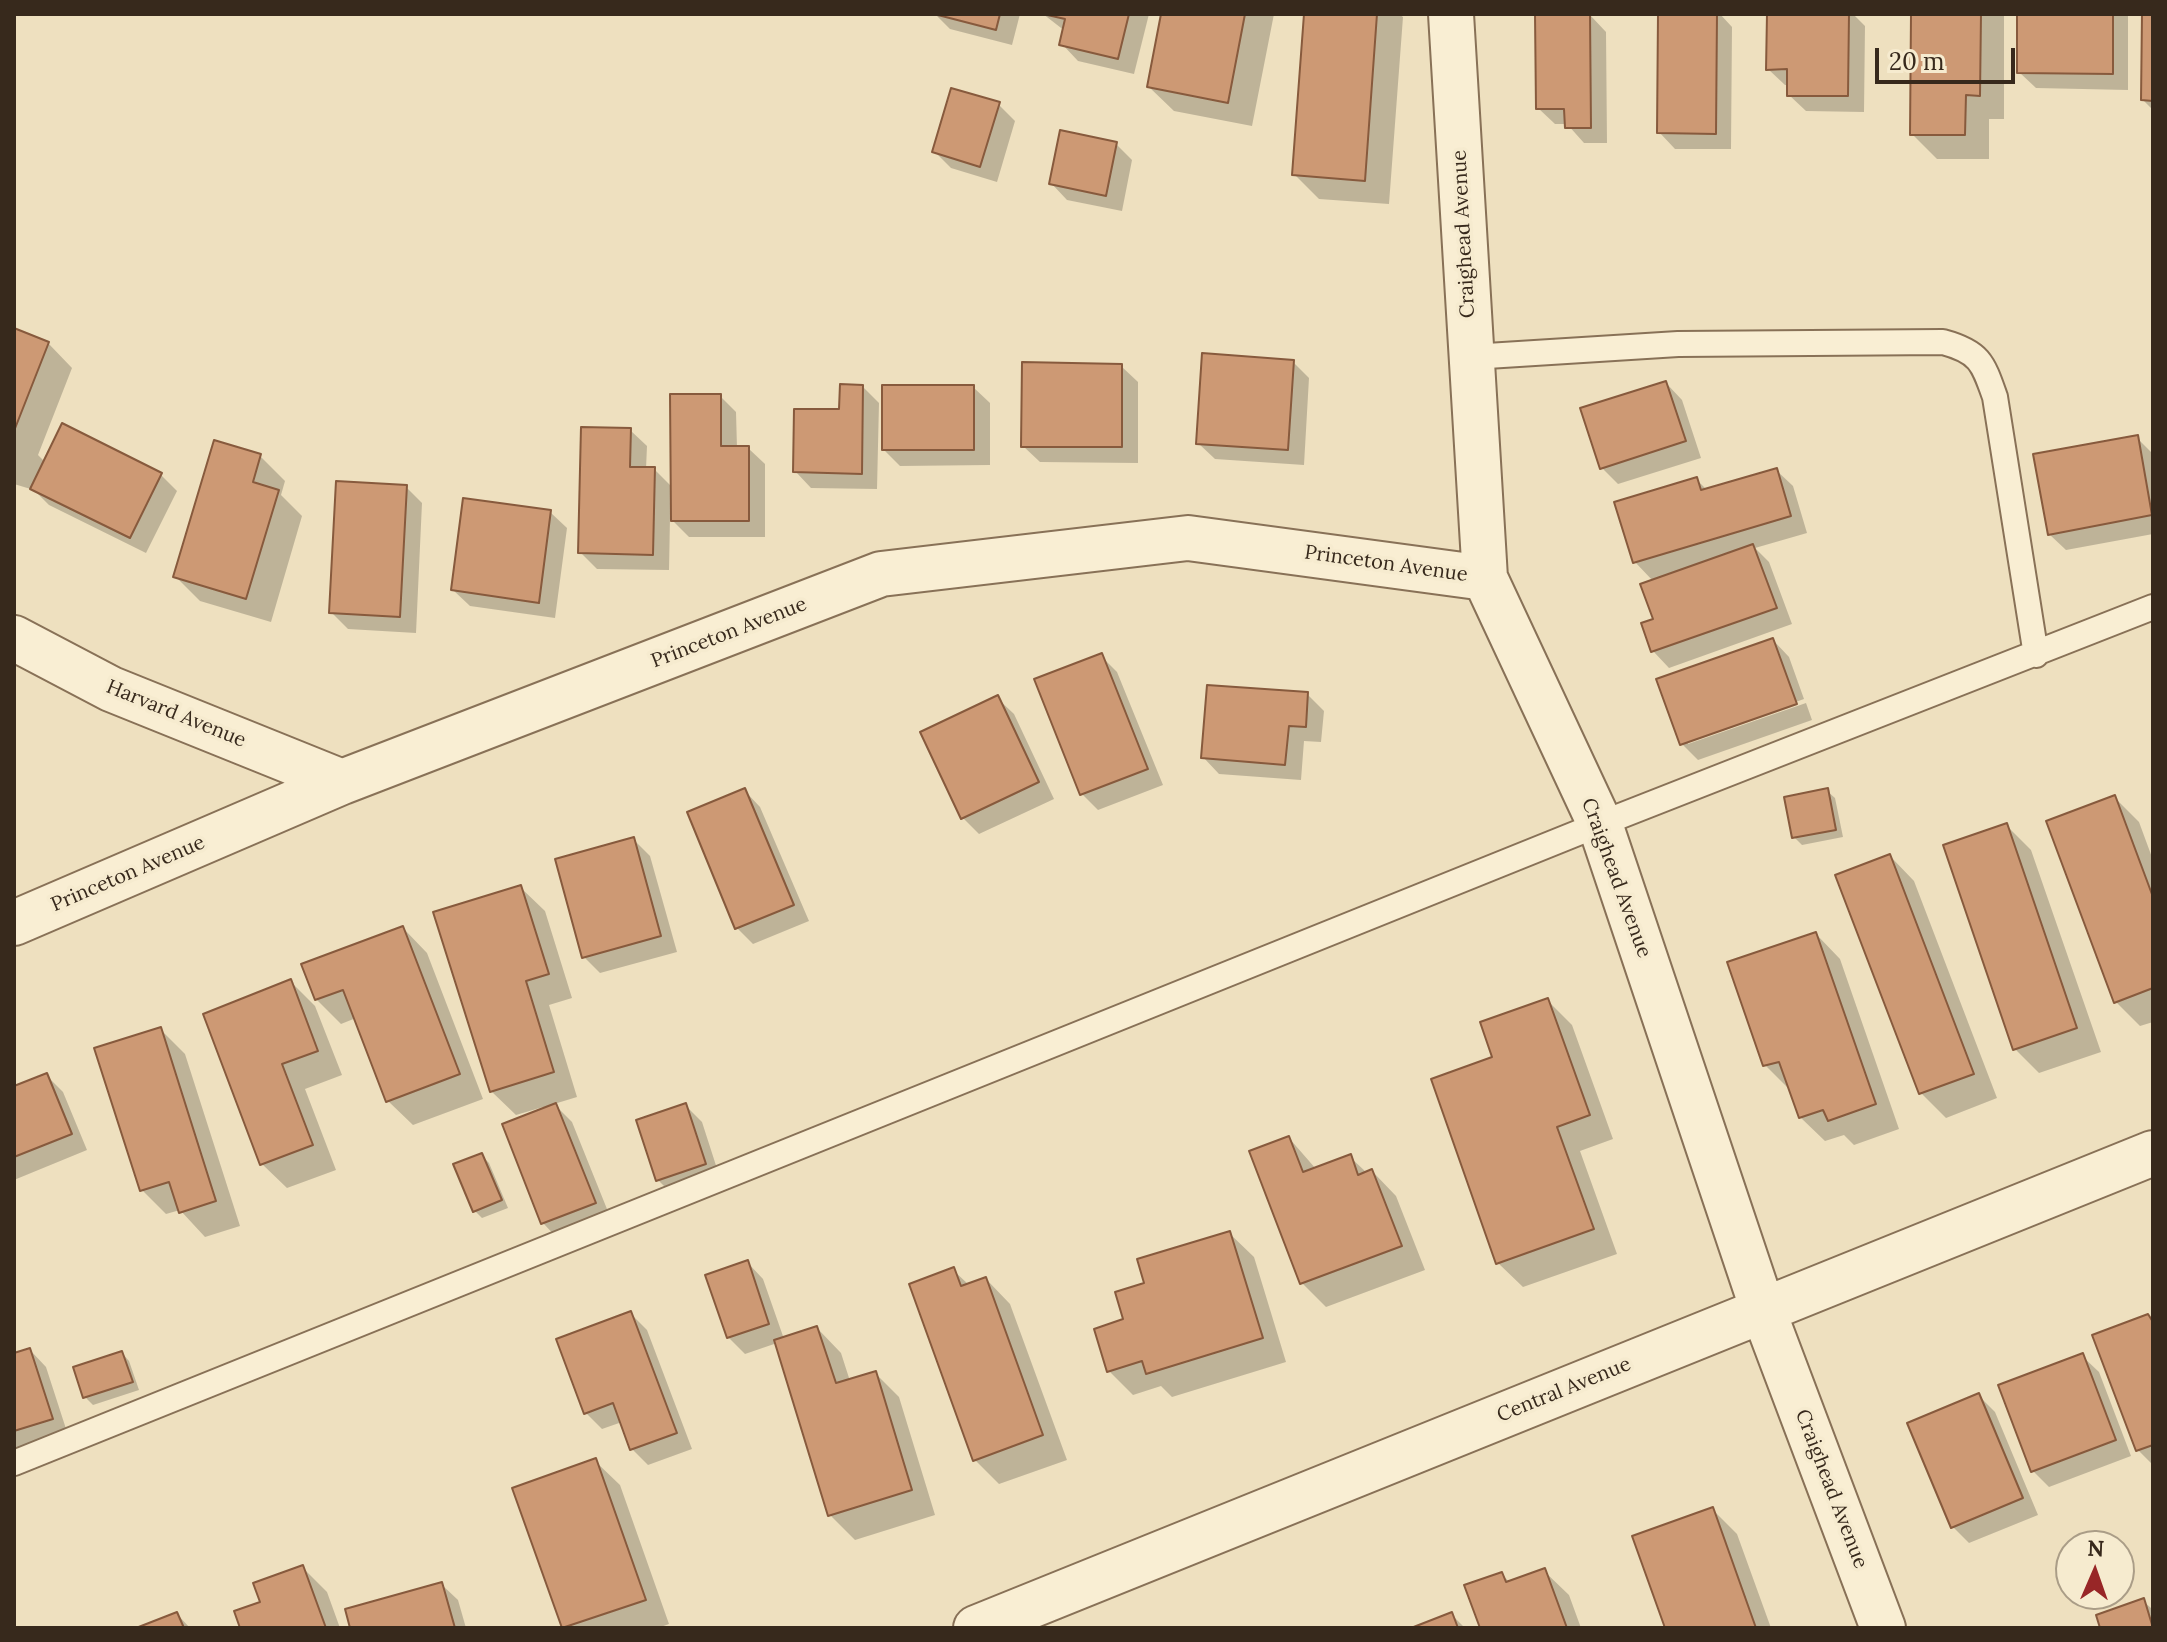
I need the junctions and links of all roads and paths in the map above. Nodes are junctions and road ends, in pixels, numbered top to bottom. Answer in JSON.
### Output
{"nodes":[{"id":1,"x":1451,"y":14,"type":"edge"},
{"id":2,"x":1471,"y":357,"type":"junction"},
{"id":3,"x":1485,"y":578,"type":"junction"},
{"id":4,"x":2153,"y":607,"type":"edge"},
{"id":5,"x":14,"y":638,"type":"edge"},
{"id":6,"x":2036,"y":655,"type":"junction"},
{"id":7,"x":342,"y":782,"type":"junction"},
{"id":8,"x":1600,"y":824,"type":"junction"},
{"id":9,"x":14,"y":923,"type":"edge"},
{"id":10,"x":2153,"y":1153,"type":"edge"},
{"id":11,"x":1763,"y":1310,"type":"junction"},
{"id":12,"x":14,"y":1463,"type":"edge"},
{"id":13,"x":976,"y":1628,"type":"edge"},
{"id":14,"x":1883,"y":1628,"type":"edge"}],
"edges":[{"from":1,"to":2,"type":"street","name":"Craighead Avenue"},
{"from":2,"to":3,"type":"street","name":"Craighead Avenue"},
{"from":2,"to":6,"type":"lane"},
{"from":3,"to":7,"type":"street","name":"Princeton Avenue"},
{"from":3,"to":8,"type":"street","name":"Craighead Avenue"},
{"from":4,"to":6,"type":"lane"},
{"from":5,"to":7,"type":"street","name":"Harvard Avenue"},
{"from":6,"to":8,"type":"lane"},
{"from":7,"to":9,"type":"street","name":"Princeton Avenue"},
{"from":8,"to":11,"type":"street","name":"Craighead Avenue"},
{"from":8,"to":12,"type":"lane"},
{"from":10,"to":11,"type":"street","name":"Central Avenue"},
{"from":11,"to":13,"type":"street","name":"Central Avenue"},
{"from":11,"to":14,"type":"street","name":"Craighead Avenue"}]}
